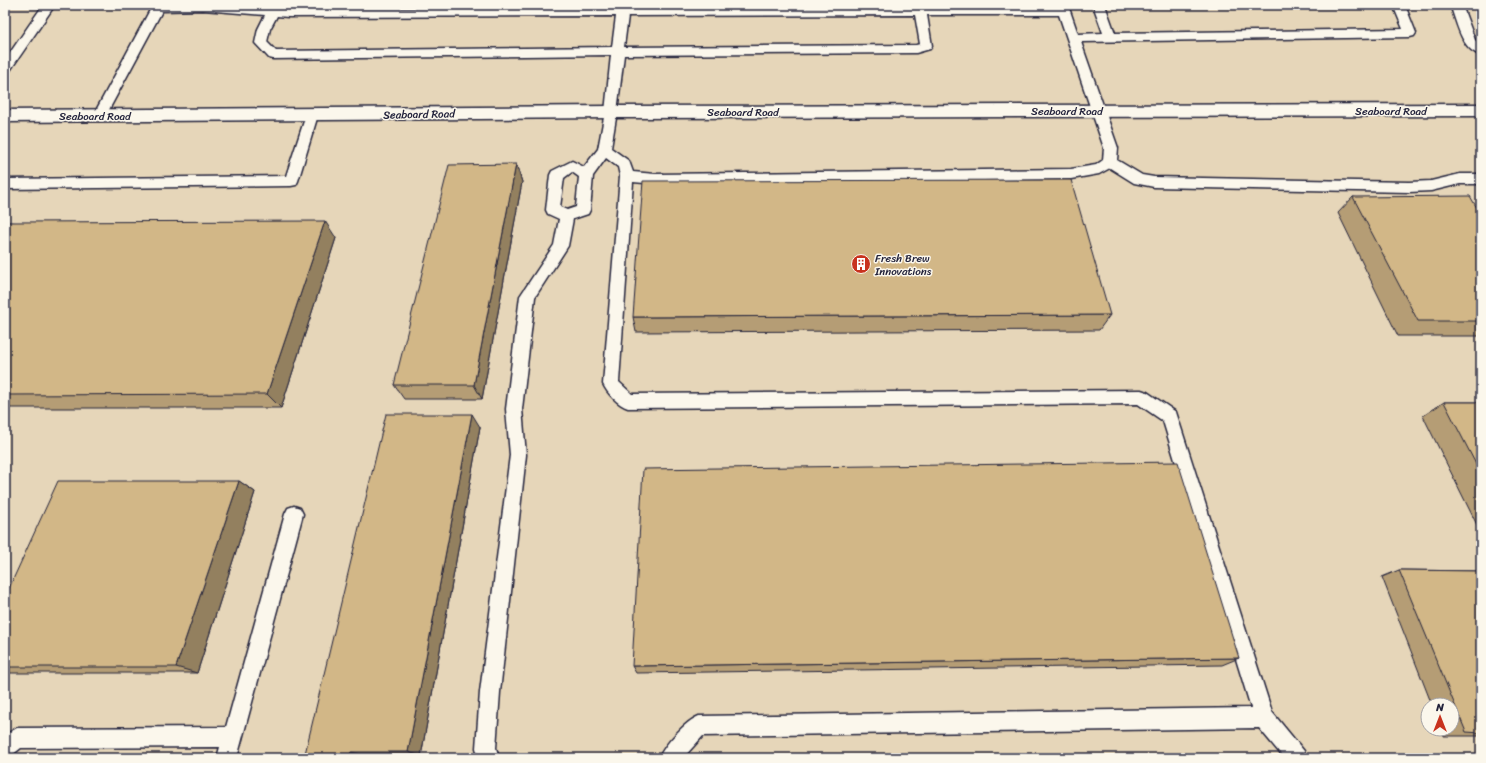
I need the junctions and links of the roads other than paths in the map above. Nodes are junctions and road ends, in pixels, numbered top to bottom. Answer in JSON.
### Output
{"nodes":[{"id":1,"x":49,"y":5,"type":"edge"},
{"id":2,"x":1099,"y":5,"type":"edge"},
{"id":3,"x":1399,"y":5,"type":"edge"},
{"id":4,"x":1456,"y":5,"type":"edge"},
{"id":5,"x":157,"y":6,"type":"edge"},
{"id":6,"x":274,"y":8,"type":"edge"},
{"id":7,"x":893,"y":8,"type":"edge"},
{"id":8,"x":1063,"y":8,"type":"edge"},
{"id":9,"x":622,"y":9,"type":"edge"},
{"id":10,"x":920,"y":11,"type":"junction"},
{"id":11,"x":1110,"y":37,"type":"junction"},
{"id":12,"x":1074,"y":38,"type":"junction"},
{"id":13,"x":1481,"y":50,"type":"edge"},
{"id":14,"x":618,"y":51,"type":"junction"},
{"id":15,"x":7,"y":63,"type":"edge"},
{"id":16,"x":1481,"y":110,"type":"edge"},
{"id":17,"x":611,"y":112,"type":"junction"},
{"id":18,"x":1097,"y":112,"type":"junction"},
{"id":19,"x":312,"y":115,"type":"junction"},
{"id":20,"x":5,"y":116,"type":"edge"},
{"id":21,"x":99,"y":116,"type":"junction"},
{"id":22,"x":604,"y":150,"type":"junction"},
{"id":23,"x":1110,"y":162,"type":"junction"},
{"id":24,"x":586,"y":175,"type":"junction"},
{"id":25,"x":627,"y":176,"type":"junction"},
{"id":26,"x":1481,"y":179,"type":"edge"},
{"id":27,"x":5,"y":184,"type":"edge"},
{"id":28,"x":567,"y":216,"type":"junction"},
{"id":29,"x":294,"y":514,"type":"dead end"},
{"id":30,"x":1264,"y":718,"type":"junction"},
{"id":31,"x":233,"y":737,"type":"junction"},
{"id":32,"x":5,"y":748,"type":"edge"},
{"id":33,"x":228,"y":758,"type":"edge"},
{"id":34,"x":489,"y":758,"type":"edge"},
{"id":35,"x":669,"y":758,"type":"edge"},
{"id":36,"x":1297,"y":758,"type":"edge"}],
"edges":[{"from":1,"to":15,"type":"lane"},
{"from":2,"to":11,"type":"lane"},
{"from":3,"to":11,"type":"lane"},
{"from":4,"to":13,"type":"lane"},
{"from":5,"to":6,"type":"lane"},
{"from":5,"to":21,"type":"lane"},
{"from":6,"to":9,"type":"lane"},
{"from":6,"to":14,"type":"lane"},
{"from":7,"to":9,"type":"lane"},
{"from":7,"to":10,"type":"lane"},
{"from":8,"to":10,"type":"lane"},
{"from":8,"to":12,"type":"lane"},
{"from":9,"to":14,"type":"lane"},
{"from":10,"to":14,"type":"lane"},
{"from":11,"to":12,"type":"lane"},
{"from":12,"to":18,"type":"lane"},
{"from":14,"to":17,"type":"lane"},
{"from":16,"to":18,"type":"street","name":"Seaboard Road"},
{"from":17,"to":18,"type":"street","name":"Seaboard Road"},
{"from":17,"to":19,"type":"street","name":"Seaboard Road"},
{"from":17,"to":22,"type":"lane"},
{"from":18,"to":23,"type":"lane"},
{"from":19,"to":21,"type":"street","name":"Seaboard Road"},
{"from":19,"to":27,"type":"lane"},
{"from":20,"to":21,"type":"street","name":"Seaboard Road"},
{"from":22,"to":24,"type":"lane"},
{"from":22,"to":25,"type":"lane"},
{"from":23,"to":25,"type":"lane"},
{"from":23,"to":26,"type":"lane"},
{"from":24,"to":28,"type":"lane"},
{"from":24,"to":28,"type":"lane"},
{"from":25,"to":30,"type":"lane"},
{"from":28,"to":34,"type":"lane"},
{"from":29,"to":31,"type":"lane"},
{"from":30,"to":35,"type":"lane"},
{"from":30,"to":36,"type":"lane"},
{"from":31,"to":32,"type":"lane"},
{"from":31,"to":33,"type":"lane"}]}
